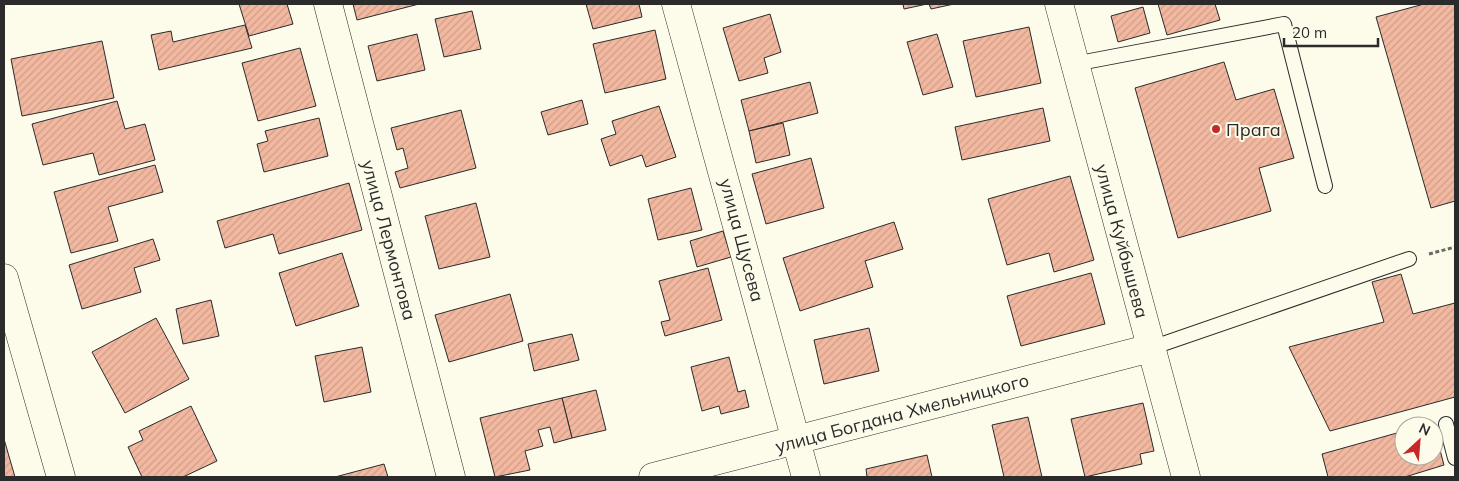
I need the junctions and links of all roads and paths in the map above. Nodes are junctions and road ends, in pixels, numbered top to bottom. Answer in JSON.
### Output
{"nodes":[{"id":1,"x":328,"y":4,"type":"edge"},
{"id":2,"x":676,"y":4,"type":"edge"},
{"id":3,"x":1059,"y":4,"type":"edge"},
{"id":4,"x":1074,"y":64,"type":"junction"},
{"id":5,"x":1325,"y":186,"type":"dead end"},
{"id":6,"x":1409,"y":259,"type":"dead end"},
{"id":7,"x":4,"y":278,"type":"edge"},
{"id":8,"x":1151,"y":348,"type":"junction"},
{"id":9,"x":1446,"y":424,"type":"dead end"},
{"id":10,"x":796,"y":440,"type":"junction"},
{"id":11,"x":1455,"y":458,"type":"edge"},
{"id":12,"x":62,"y":477,"type":"edge"},
{"id":13,"x":451,"y":477,"type":"edge"},
{"id":14,"x":654,"y":477,"type":"edge"},
{"id":15,"x":806,"y":477,"type":"edge"},
{"id":16,"x":1186,"y":477,"type":"edge"}],
"edges":[{"from":1,"to":13,"type":"street","name":"улица Лермонтова"},
{"from":2,"to":10,"type":"street","name":"улица Щусева"},
{"from":3,"to":4,"type":"street","name":"улица Куйбышева"},
{"from":4,"to":5,"type":"lane"},
{"from":4,"to":8,"type":"street","name":"улица Куйбышева"},
{"from":6,"to":8,"type":"lane"},
{"from":7,"to":12,"type":"street"},
{"from":8,"to":10,"type":"street","name":"улица Богдана Хмельницкого"},
{"from":8,"to":16,"type":"street","name":"улица Куйбышева"},
{"from":9,"to":11,"type":"lane"},
{"from":10,"to":14,"type":"street","name":"улица Богдана Хмельницкого"},
{"from":10,"to":15,"type":"street","name":"улица Щусева"}]}
